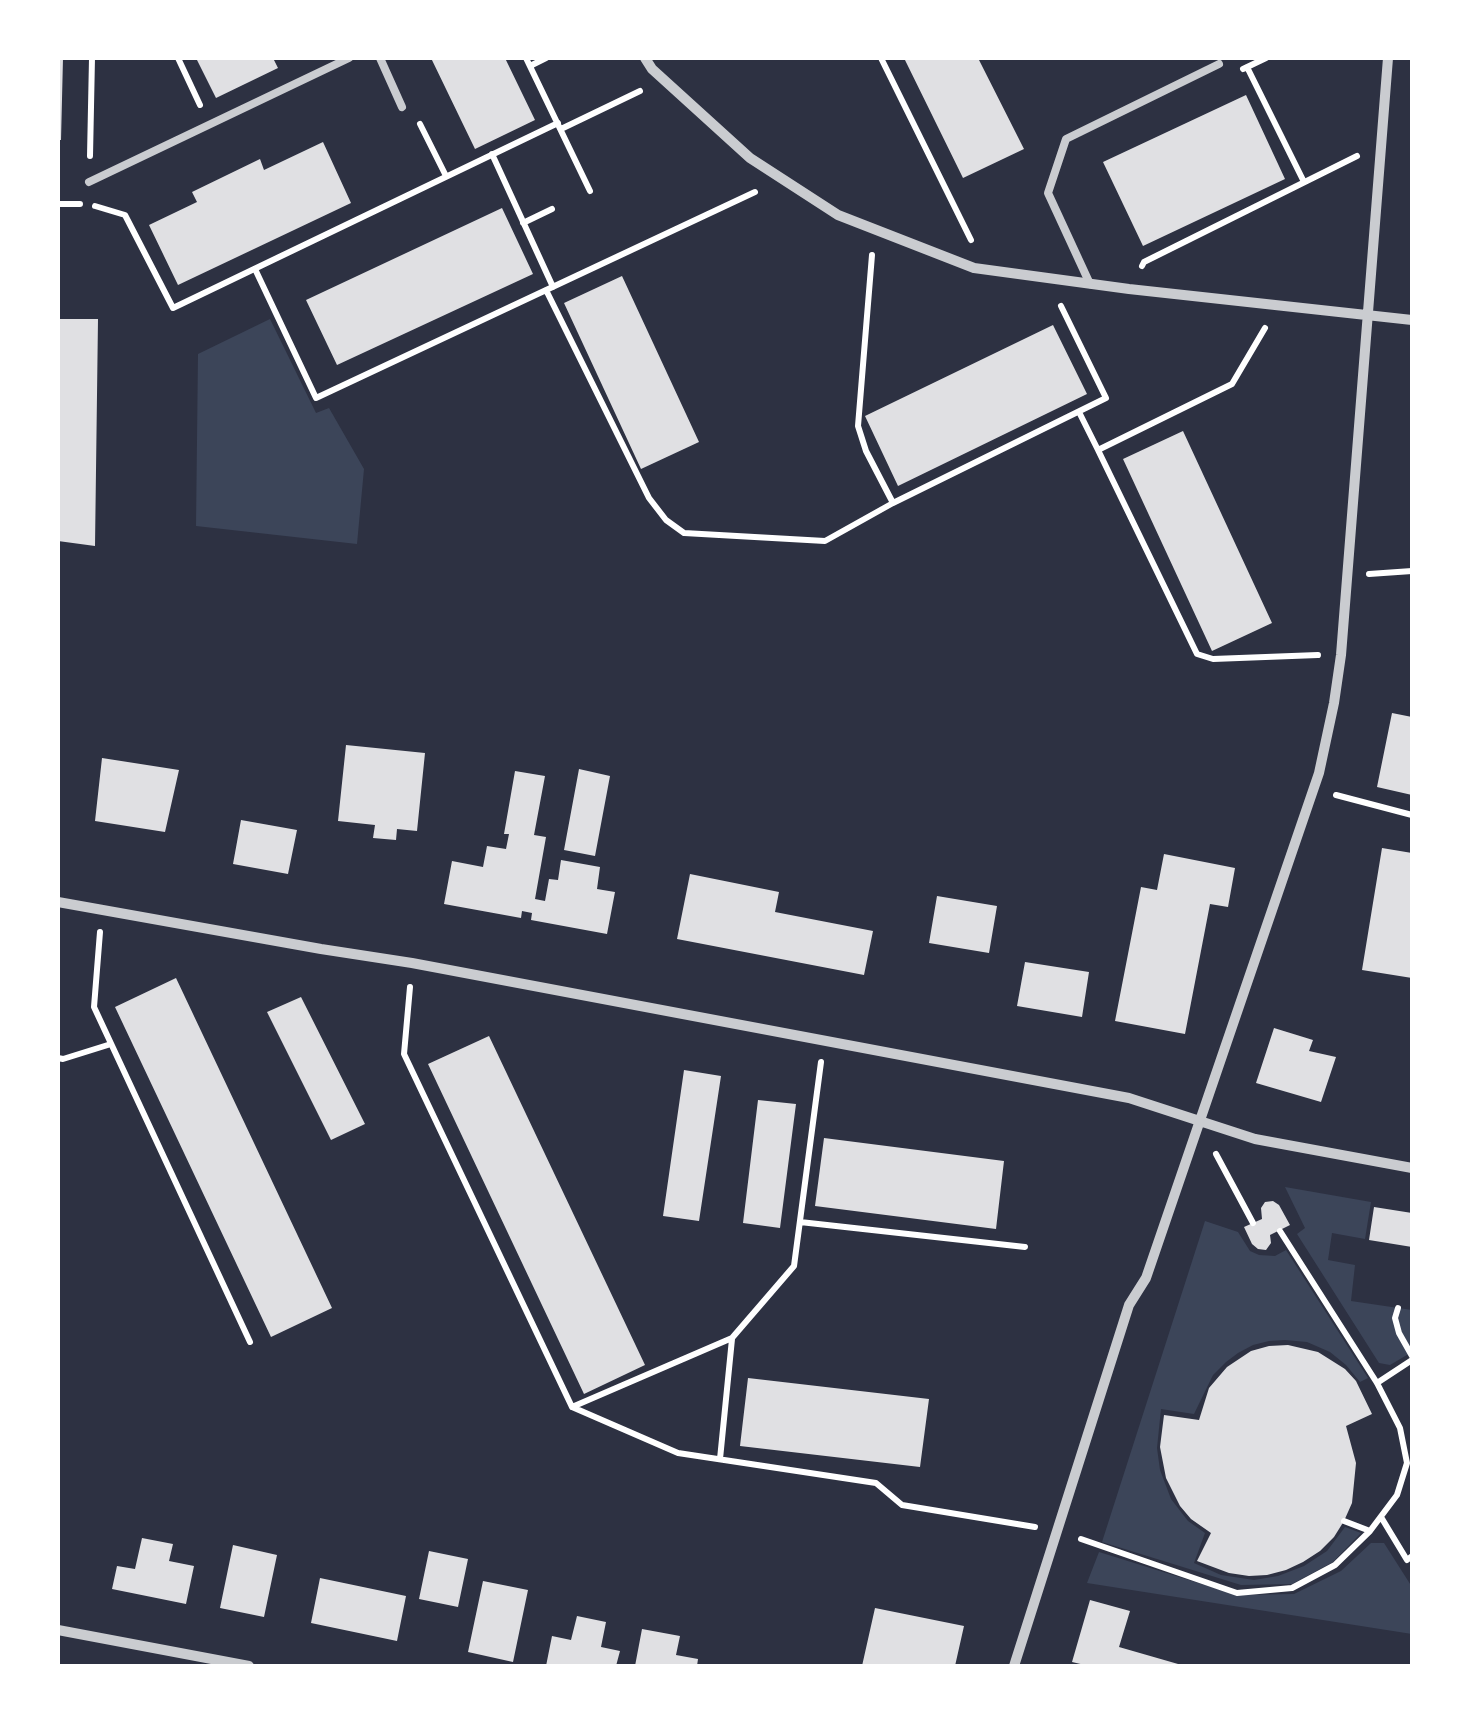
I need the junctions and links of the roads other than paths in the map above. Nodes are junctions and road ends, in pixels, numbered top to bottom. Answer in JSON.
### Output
{"nodes":[{"id":1,"x":349,"y":58,"type":"edge"},
{"id":2,"x":380,"y":58,"type":"edge"},
{"id":3,"x":645,"y":58,"type":"edge"},
{"id":4,"x":1388,"y":58,"type":"edge"},
{"id":5,"x":1219,"y":64,"type":"dead end"},
{"id":6,"x":402,"y":107,"type":"road end"},
{"id":7,"x":89,"y":182,"type":"road end"},
{"id":8,"x":1090,"y":284,"type":"junction"},
{"id":9,"x":1368,"y":316,"type":"junction"},
{"id":10,"x":1412,"y":320,"type":"edge"},
{"id":11,"x":58,"y":902,"type":"edge"},
{"id":12,"x":1200,"y":1122,"type":"junction"},
{"id":13,"x":1412,"y":1168,"type":"edge"},
{"id":14,"x":58,"y":1630,"type":"edge"},
{"id":15,"x":249,"y":1666,"type":"edge"},
{"id":16,"x":1014,"y":1666,"type":"edge"}],
"edges":[{"from":1,"to":7,"type":"lane"},
{"from":2,"to":6,"type":"lane"},
{"from":3,"to":8,"type":"street"},
{"from":4,"to":9,"type":"street"},
{"from":5,"to":8,"type":"lane"},
{"from":8,"to":9,"type":"street"},
{"from":9,"to":10,"type":"street"},
{"from":9,"to":12,"type":"street"},
{"from":11,"to":12,"type":"street"},
{"from":12,"to":13,"type":"street"},
{"from":12,"to":16,"type":"street"},
{"from":14,"to":15,"type":"street"}]}
